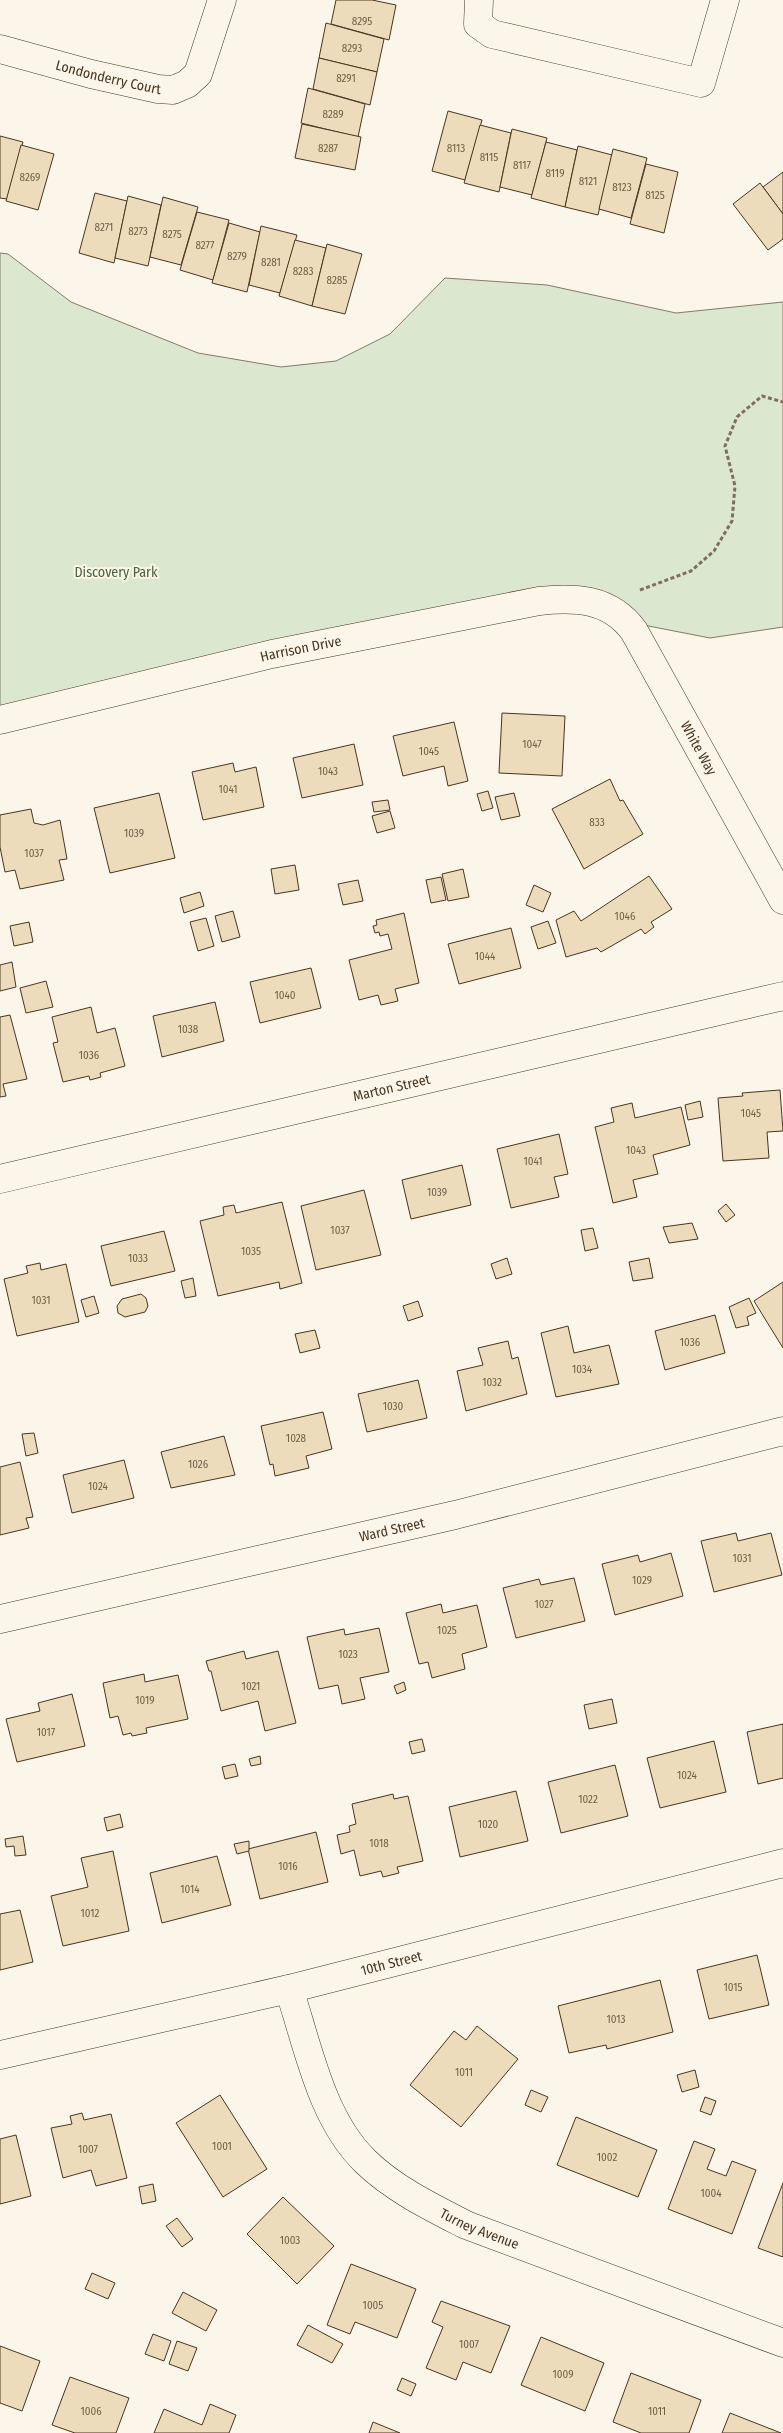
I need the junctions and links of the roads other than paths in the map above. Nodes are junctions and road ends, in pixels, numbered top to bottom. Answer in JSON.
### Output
{"nodes":[{"id":1,"x":222,"y":0,"type":"edge"},
{"id":2,"x":479,"y":0,"type":"edge"},
{"id":3,"x":725,"y":0,"type":"edge"},
{"id":4,"x":0,"y":49,"type":"edge"},
{"id":5,"x":603,"y":605,"type":"joint"},
{"id":6,"x":0,"y":720,"type":"edge"},
{"id":7,"x":783,"y":900,"type":"edge"},
{"id":8,"x":783,"y":996,"type":"edge"},
{"id":9,"x":0,"y":1179,"type":"edge"},
{"id":10,"x":783,"y":1431,"type":"edge"},
{"id":11,"x":0,"y":1619,"type":"edge"},
{"id":12,"x":783,"y":1863,"type":"edge"},
{"id":13,"x":289,"y":1989,"type":"junction"},
{"id":14,"x":0,"y":2055,"type":"edge"},
{"id":15,"x":783,"y":2342,"type":"edge"}],
"edges":[{"from":1,"to":4,"type":"street","name":"Londonderry Court"},
{"from":2,"to":3,"type":"street"},
{"from":5,"to":6,"type":"street","name":"Harrison Drive"},
{"from":5,"to":7,"type":"street","name":"White Way"},
{"from":8,"to":9,"type":"street","name":"Marton Street"},
{"from":10,"to":11,"type":"street","name":"Ward Street"},
{"from":12,"to":13,"type":"street","name":"10th Street"},
{"from":13,"to":14,"type":"street","name":"10th Street"},
{"from":13,"to":15,"type":"street","name":"Turney Avenue"}]}
